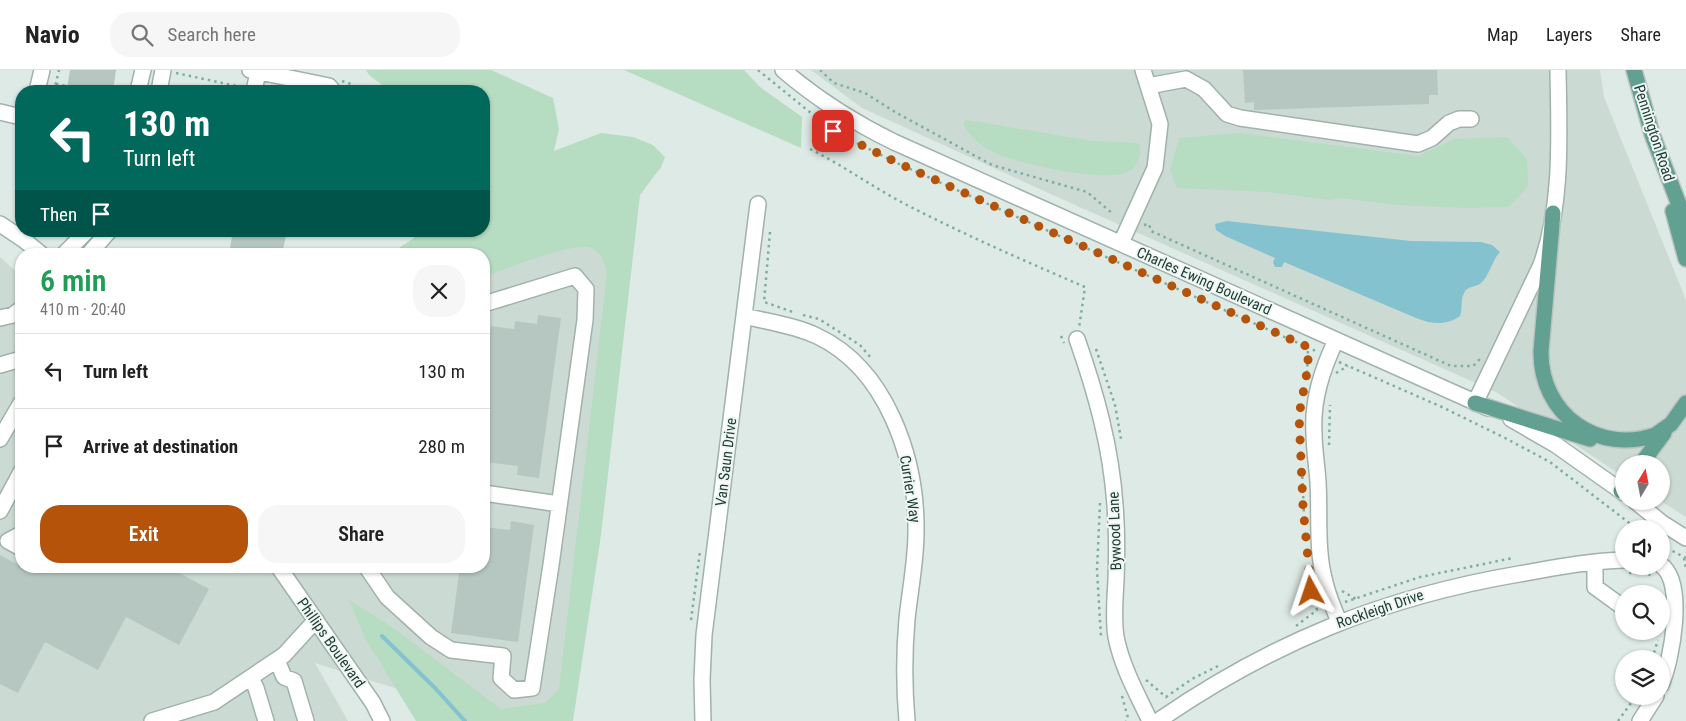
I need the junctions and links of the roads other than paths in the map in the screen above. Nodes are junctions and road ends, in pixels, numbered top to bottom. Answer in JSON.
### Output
{"nodes":[{"id":1,"x":42,"y":70,"type":"edge"},
{"id":2,"x":143,"y":70,"type":"edge"},
{"id":3,"x":783,"y":70,"type":"edge"},
{"id":4,"x":1143,"y":70,"type":"edge"},
{"id":5,"x":1558,"y":70,"type":"edge"},
{"id":6,"x":1634,"y":70,"type":"edge"},
{"id":7,"x":254,"y":71,"type":"edge"},
{"id":8,"x":167,"y":72,"type":"edge"},
{"id":9,"x":38,"y":85,"type":"edge"},
{"id":10,"x":139,"y":85,"type":"edge"},
{"id":11,"x":162,"y":85,"type":"edge"},
{"id":12,"x":254,"y":85,"type":"edge"},
{"id":13,"x":324,"y":85,"type":"edge"},
{"id":14,"x":1148,"y":86,"type":"junction"},
{"id":15,"x":0,"y":112,"type":"edge"},
{"id":16,"x":15,"y":116,"type":"edge"},
{"id":17,"x":1471,"y":119,"type":"dead end"},
{"id":18,"x":1652,"y":134,"type":"junction"},
{"id":19,"x":758,"y":204,"type":"dead end"},
{"id":20,"x":1554,"y":213,"type":"junction"},
{"id":21,"x":1686,"y":223,"type":"edge"},
{"id":22,"x":0,"y":224,"type":"edge"},
{"id":23,"x":15,"y":234,"type":"edge"},
{"id":24,"x":20,"y":237,"type":"edge"},
{"id":25,"x":81,"y":237,"type":"edge"},
{"id":26,"x":105,"y":237,"type":"edge"},
{"id":27,"x":1121,"y":244,"type":"junction"},
{"id":28,"x":34,"y":248,"type":"edge"},
{"id":29,"x":70,"y":248,"type":"edge"},
{"id":30,"x":94,"y":248,"type":"edge"},
{"id":31,"x":1686,"y":259,"type":"edge"},
{"id":32,"x":490,"y":302,"type":"edge"},
{"id":33,"x":15,"y":314,"type":"edge"},
{"id":34,"x":744,"y":316,"type":"junction"},
{"id":35,"x":0,"y":318,"type":"edge"},
{"id":36,"x":1336,"y":340,"type":"junction"},
{"id":37,"x":1071,"y":342,"type":"road end"},
{"id":38,"x":15,"y":360,"type":"edge"},
{"id":39,"x":0,"y":365,"type":"edge"},
{"id":40,"x":1476,"y":403,"type":"junction"},
{"id":41,"x":1686,"y":403,"type":"edge"},
{"id":42,"x":15,"y":413,"type":"edge"},
{"id":43,"x":1673,"y":422,"type":"junction"},
{"id":44,"x":1658,"y":434,"type":"junction"},
{"id":45,"x":0,"y":439,"type":"edge"},
{"id":46,"x":1648,"y":455,"type":"edge"},
{"id":47,"x":15,"y":483,"type":"edge"},
{"id":48,"x":1615,"y":485,"type":"edge"},
{"id":49,"x":490,"y":494,"type":"edge"},
{"id":50,"x":559,"y":504,"type":"junction"},
{"id":51,"x":1646,"y":510,"type":"edge"},
{"id":52,"x":0,"y":511,"type":"edge"},
{"id":53,"x":1686,"y":538,"type":"edge"},
{"id":54,"x":1595,"y":562,"type":"junction"},
{"id":55,"x":1615,"y":565,"type":"edge"},
{"id":56,"x":1670,"y":572,"type":"edge"},
{"id":57,"x":283,"y":573,"type":"edge"},
{"id":58,"x":371,"y":573,"type":"edge"},
{"id":59,"x":1670,"y":601,"type":"edge"},
{"id":60,"x":1615,"y":602,"type":"edge"},
{"id":61,"x":316,"y":620,"type":"junction"},
{"id":62,"x":1339,"y":622,"type":"junction"},
{"id":63,"x":1670,"y":624,"type":"edge"},
{"id":64,"x":1670,"y":658,"type":"edge"},
{"id":65,"x":277,"y":660,"type":"junction"},
{"id":66,"x":251,"y":678,"type":"junction"},
{"id":67,"x":1650,"y":705,"type":"edge"},
{"id":68,"x":152,"y":721,"type":"edge"},
{"id":69,"x":266,"y":721,"type":"edge"},
{"id":70,"x":306,"y":721,"type":"edge"},
{"id":71,"x":382,"y":721,"type":"edge"},
{"id":72,"x":704,"y":721,"type":"edge"},
{"id":73,"x":907,"y":721,"type":"edge"},
{"id":74,"x":1150,"y":721,"type":"edge"},
{"id":75,"x":1158,"y":721,"type":"edge"},
{"id":76,"x":1640,"y":721,"type":"edge"}],
"edges":[{"from":1,"to":9,"type":"street"},
{"from":2,"to":10,"type":"street"},
{"from":3,"to":27,"type":"street","name":"Charles Ewing Boulevard"},
{"from":4,"to":14,"type":"street"},
{"from":5,"to":20,"type":"street"},
{"from":6,"to":18,"type":"main road","name":"Pennington Road"},
{"from":7,"to":12,"type":"street"},
{"from":7,"to":13,"type":"street"},
{"from":8,"to":11,"type":"street"},
{"from":14,"to":17,"type":"street"},
{"from":14,"to":27,"type":"street"},
{"from":15,"to":16,"type":"street"},
{"from":18,"to":21,"type":"main road","name":"Pennington Road"},
{"from":18,"to":31,"type":"main road"},
{"from":19,"to":34,"type":"street","name":"Van Saun Drive"},
{"from":20,"to":40,"type":"street"},
{"from":20,"to":44,"type":"main road"},
{"from":22,"to":23,"type":"street"},
{"from":24,"to":28,"type":"street"},
{"from":25,"to":29,"type":"street"},
{"from":26,"to":30,"type":"street"},
{"from":27,"to":36,"type":"street","name":"Charles Ewing Boulevard"},
{"from":32,"to":50,"type":"street"},
{"from":33,"to":35,"type":"street"},
{"from":34,"to":72,"type":"street","name":"Van Saun Drive"},
{"from":34,"to":73,"type":"street","name":"Currier Way"},
{"from":36,"to":40,"type":"street","name":"Charles Ewing Boulevard"},
{"from":36,"to":62,"type":"street"},
{"from":37,"to":74,"type":"street","name":"Bywood Lane"},
{"from":38,"to":39,"type":"street"},
{"from":40,"to":44,"type":"main road"},
{"from":40,"to":48,"type":"street","name":"Charles Ewing Boulevard"},
{"from":41,"to":43,"type":"main road"},
{"from":42,"to":45,"type":"street"},
{"from":43,"to":44,"type":"main road"},
{"from":43,"to":46,"type":"main road"},
{"from":47,"to":52,"type":"street"},
{"from":49,"to":50,"type":"street"},
{"from":50,"to":58,"type":"street"},
{"from":51,"to":53,"type":"street"},
{"from":54,"to":55,"type":"street","name":"Rockleigh Drive"},
{"from":54,"to":60,"type":"street"},
{"from":54,"to":62,"type":"street","name":"Rockleigh Drive"},
{"from":56,"to":59,"type":"street"},
{"from":57,"to":61,"type":"street","name":"Phillips Boulevard"},
{"from":61,"to":65,"type":"street"},
{"from":61,"to":71,"type":"street","name":"Phillips Boulevard"},
{"from":62,"to":75,"type":"street","name":"Rockleigh Drive"},
{"from":63,"to":64,"type":"street"},
{"from":65,"to":66,"type":"street"},
{"from":65,"to":70,"type":"street"},
{"from":66,"to":68,"type":"street"},
{"from":66,"to":69,"type":"street"},
{"from":67,"to":76,"type":"street"}]}
